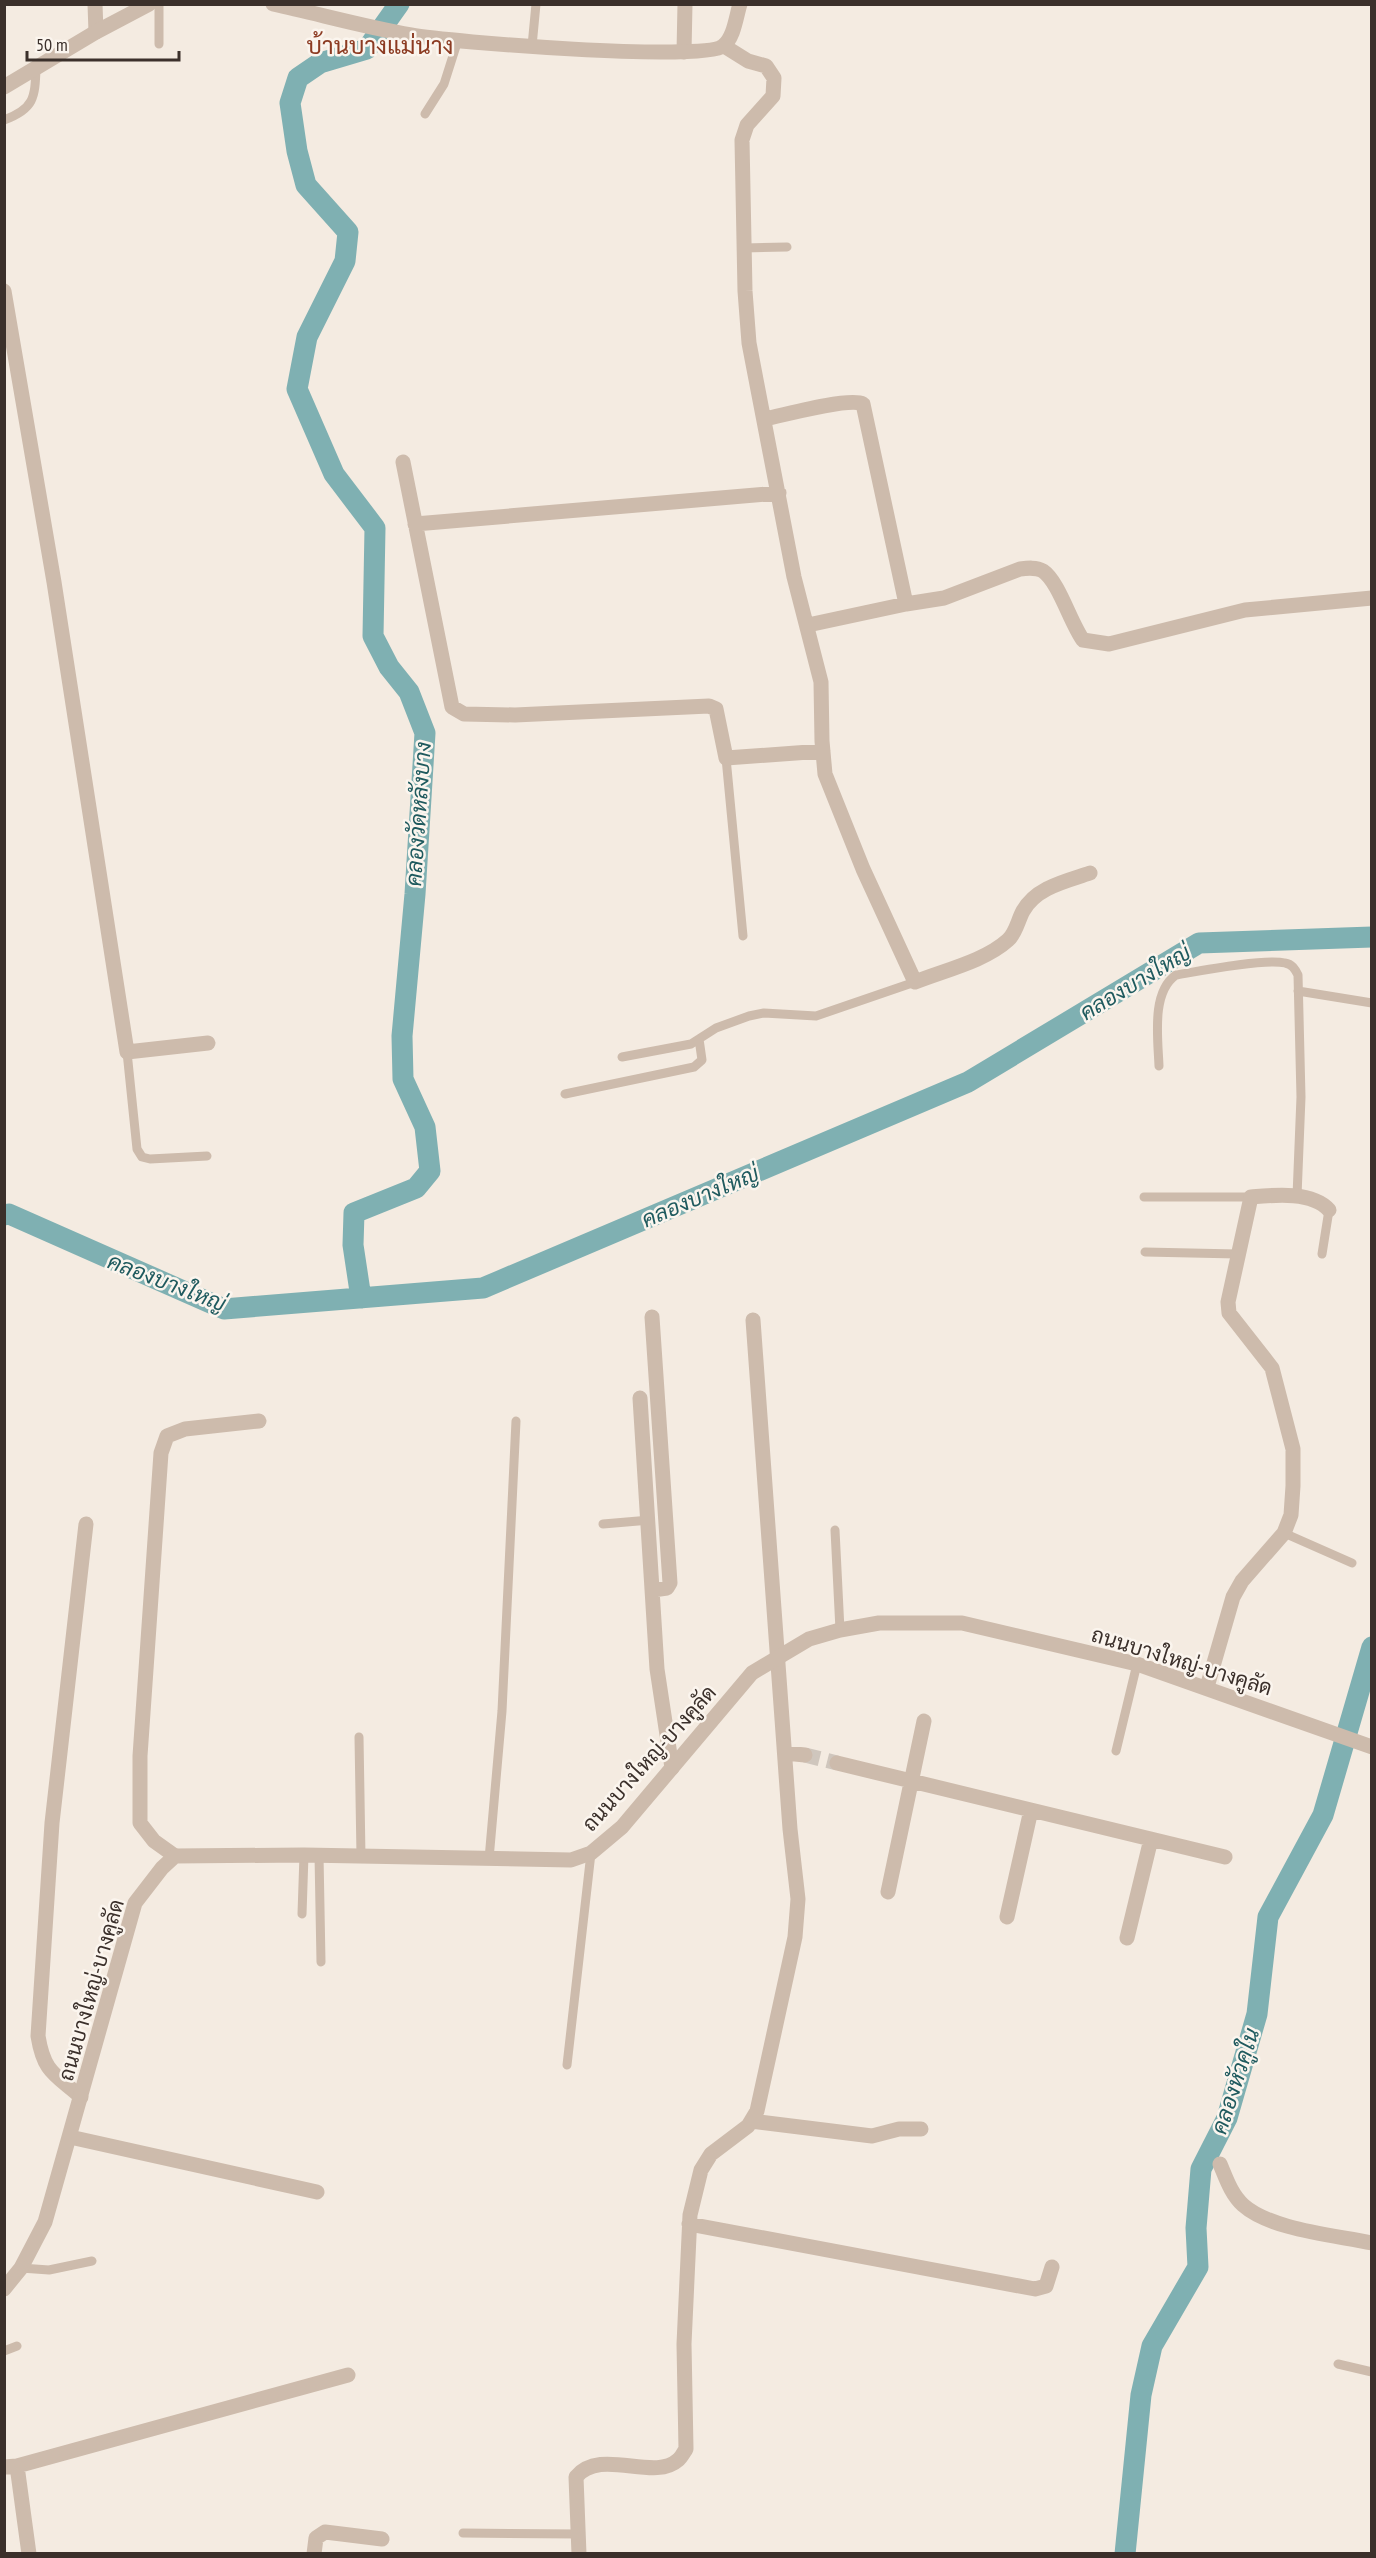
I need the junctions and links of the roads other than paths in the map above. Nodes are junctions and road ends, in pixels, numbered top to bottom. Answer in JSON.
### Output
{"nodes":[{"id":1,"x":95,"y":4,"type":"edge"},
{"id":2,"x":149,"y":4,"type":"edge"},
{"id":3,"x":159,"y":4,"type":"edge"},
{"id":4,"x":273,"y":4,"type":"edge"},
{"id":5,"x":536,"y":4,"type":"edge"},
{"id":6,"x":685,"y":4,"type":"edge"},
{"id":7,"x":740,"y":4,"type":"edge"},
{"id":8,"x":96,"y":32,"type":"junction"},
{"id":9,"x":458,"y":40,"type":"junction"},
{"id":10,"x":159,"y":44,"type":"dead end"},
{"id":11,"x":532,"y":46,"type":"junction"},
{"id":12,"x":724,"y":46,"type":"junction"},
{"id":13,"x":684,"y":52,"type":"junction"},
{"id":14,"x":36,"y":68,"type":"junction"},
{"id":15,"x":4,"y":87,"type":"edge"},
{"id":16,"x":426,"y":114,"type":"dead end"},
{"id":17,"x":4,"y":120,"type":"edge"},
{"id":18,"x":787,"y":247,"type":"dead end"},
{"id":19,"x":744,"y":248,"type":"junction"},
{"id":20,"x":4,"y":291,"type":"edge"},
{"id":21,"x":765,"y":419,"type":"junction"},
{"id":22,"x":403,"y":462,"type":"dead end"},
{"id":23,"x":779,"y":493,"type":"junction"},
{"id":24,"x":415,"y":524,"type":"junction"},
{"id":25,"x":1371,"y":598,"type":"edge"},
{"id":26,"x":906,"y":604,"type":"junction"},
{"id":27,"x":808,"y":625,"type":"junction"},
{"id":28,"x":823,"y":751,"type":"junction"},
{"id":29,"x":726,"y":758,"type":"junction"},
{"id":30,"x":1090,"y":873,"type":"dead end"},
{"id":31,"x":743,"y":936,"type":"dead end"},
{"id":32,"x":915,"y":982,"type":"junction"},
{"id":33,"x":1298,"y":991,"type":"junction"},
{"id":34,"x":1371,"y":1003,"type":"edge"},
{"id":35,"x":699,"y":1039,"type":"junction"},
{"id":36,"x":208,"y":1043,"type":"dead end"},
{"id":37,"x":127,"y":1052,"type":"junction"},
{"id":38,"x":622,"y":1057,"type":"dead end"},
{"id":39,"x":1159,"y":1066,"type":"dead end"},
{"id":40,"x":566,"y":1095,"type":"dead end"},
{"id":41,"x":207,"y":1156,"type":"dead end"},
{"id":42,"x":1297,"y":1196,"type":"junction"},
{"id":43,"x":1144,"y":1197,"type":"dead end"},
{"id":44,"x":1251,"y":1197,"type":"junction"},
{"id":45,"x":1329,"y":1210,"type":"joint"},
{"id":46,"x":1145,"y":1252,"type":"dead end"},
{"id":47,"x":1237,"y":1254,"type":"junction"},
{"id":48,"x":1322,"y":1254,"type":"dead end"},
{"id":49,"x":652,"y":1317,"type":"dead end"},
{"id":50,"x":753,"y":1320,"type":"dead end"},
{"id":51,"x":640,"y":1398,"type":"dead end"},
{"id":52,"x":259,"y":1421,"type":"dead end"},
{"id":53,"x":516,"y":1421,"type":"dead end"},
{"id":54,"x":650,"y":1520,"type":"junction"},
{"id":55,"x":86,"y":1524,"type":"dead end"},
{"id":56,"x":603,"y":1524,"type":"dead end"},
{"id":57,"x":835,"y":1530,"type":"dead end"},
{"id":58,"x":1284,"y":1533,"type":"junction"},
{"id":59,"x":1352,"y":1563,"type":"dead end"},
{"id":60,"x":653,"y":1590,"type":"junction"},
{"id":61,"x":840,"y":1630,"type":"junction"},
{"id":62,"x":779,"y":1654,"type":"junction"},
{"id":63,"x":1137,"y":1664,"type":"junction"},
{"id":64,"x":1207,"y":1687,"type":"junction"},
{"id":65,"x":924,"y":1721,"type":"dead end"},
{"id":66,"x":359,"y":1737,"type":"dead end"},
{"id":67,"x":1371,"y":1747,"type":"edge"},
{"id":68,"x":1116,"y":1751,"type":"dead end"},
{"id":69,"x":785,"y":1753,"type":"junction"},
{"id":70,"x":805,"y":1755,"type":"tunnel mouth"},
{"id":71,"x":837,"y":1763,"type":"tunnel mouth"},
{"id":72,"x":672,"y":1768,"type":"junction"},
{"id":73,"x":911,"y":1781,"type":"junction"},
{"id":74,"x":1031,"y":1810,"type":"junction"},
{"id":75,"x":1151,"y":1839,"type":"junction"},
{"id":76,"x":591,"y":1853,"type":"junction"},
{"id":77,"x":311,"y":1855,"type":"junction"},
{"id":78,"x":175,"y":1856,"type":"junction"},
{"id":79,"x":361,"y":1856,"type":"junction"},
{"id":80,"x":1225,"y":1857,"type":"dead end"},
{"id":81,"x":489,"y":1858,"type":"junction"},
{"id":82,"x":888,"y":1892,"type":"dead end"},
{"id":83,"x":302,"y":1914,"type":"dead end"},
{"id":84,"x":1007,"y":1917,"type":"dead end"},
{"id":85,"x":1127,"y":1938,"type":"dead end"},
{"id":86,"x":321,"y":1962,"type":"dead end"},
{"id":87,"x":567,"y":2065,"type":"dead end"},
{"id":88,"x":81,"y":2097,"type":"junction"},
{"id":89,"x":751,"y":2121,"type":"junction"},
{"id":90,"x":921,"y":2129,"type":"dead end"},
{"id":91,"x":70,"y":2137,"type":"junction"},
{"id":92,"x":1220,"y":2164,"type":"dead end"},
{"id":93,"x":317,"y":2192,"type":"dead end"},
{"id":94,"x":689,"y":2224,"type":"junction"},
{"id":95,"x":1371,"y":2243,"type":"edge"},
{"id":96,"x":92,"y":2260,"type":"dead end"},
{"id":97,"x":1052,"y":2267,"type":"dead end"},
{"id":98,"x":21,"y":2268,"type":"junction"},
{"id":99,"x":4,"y":2289,"type":"edge"},
{"id":100,"x":17,"y":2346,"type":"dead end"},
{"id":101,"x":4,"y":2351,"type":"edge"},
{"id":102,"x":1338,"y":2364,"type":"dead end"},
{"id":103,"x":1371,"y":2372,"type":"edge"},
{"id":104,"x":348,"y":2375,"type":"dead end"},
{"id":105,"x":11,"y":2467,"type":"edge"},
{"id":106,"x":463,"y":2533,"type":"dead end"},
{"id":107,"x":578,"y":2534,"type":"junction"},
{"id":108,"x":382,"y":2539,"type":"dead end"},
{"id":109,"x":29,"y":2553,"type":"edge"},
{"id":110,"x":315,"y":2553,"type":"edge"},
{"id":111,"x":579,"y":2553,"type":"edge"}],
"edges":[{"from":1,"to":8,"type":"street"},
{"from":2,"to":8,"type":"street"},
{"from":3,"to":10,"type":"lane"},
{"from":4,"to":9,"type":"street"},
{"from":5,"to":11,"type":"lane"},
{"from":6,"to":13,"type":"street"},
{"from":7,"to":12,"type":"street"},
{"from":8,"to":14,"type":"street"},
{"from":9,"to":11,"type":"street"},
{"from":9,"to":16,"type":"lane"},
{"from":11,"to":13,"type":"street"},
{"from":12,"to":13,"type":"street"},
{"from":12,"to":19,"type":"street"},
{"from":14,"to":15,"type":"street"},
{"from":14,"to":17,"type":"lane"},
{"from":18,"to":19,"type":"lane"},
{"from":19,"to":21,"type":"street"},
{"from":20,"to":37,"type":"street"},
{"from":21,"to":23,"type":"street"},
{"from":21,"to":26,"type":"street"},
{"from":22,"to":24,"type":"street"},
{"from":23,"to":24,"type":"street"},
{"from":23,"to":27,"type":"street"},
{"from":24,"to":29,"type":"street"},
{"from":25,"to":26,"type":"street"},
{"from":26,"to":27,"type":"street"},
{"from":27,"to":28,"type":"street"},
{"from":28,"to":29,"type":"street"},
{"from":28,"to":32,"type":"street"},
{"from":29,"to":31,"type":"lane"},
{"from":30,"to":32,"type":"street"},
{"from":32,"to":35,"type":"lane"},
{"from":33,"to":34,"type":"lane"},
{"from":33,"to":39,"type":"lane"},
{"from":33,"to":42,"type":"lane"},
{"from":35,"to":38,"type":"lane"},
{"from":35,"to":40,"type":"lane"},
{"from":36,"to":37,"type":"street"},
{"from":37,"to":41,"type":"lane"},
{"from":42,"to":44,"type":"street"},
{"from":42,"to":45,"type":"street"},
{"from":43,"to":44,"type":"lane"},
{"from":44,"to":47,"type":"street"},
{"from":45,"to":48,"type":"lane"},
{"from":46,"to":47,"type":"lane"},
{"from":47,"to":58,"type":"street"},
{"from":49,"to":60,"type":"street"},
{"from":50,"to":62,"type":"street"},
{"from":51,"to":54,"type":"street"},
{"from":52,"to":78,"type":"street"},
{"from":53,"to":81,"type":"lane"},
{"from":54,"to":56,"type":"lane"},
{"from":54,"to":60,"type":"street"},
{"from":55,"to":88,"type":"street"},
{"from":57,"to":61,"type":"lane"},
{"from":58,"to":59,"type":"lane"},
{"from":58,"to":64,"type":"street"},
{"from":60,"to":72,"type":"street"},
{"from":61,"to":62,"type":"street","name":"ถนนบางใหญ่-บางคูลัด"},
{"from":61,"to":63,"type":"street","name":"ถนนบางใหญ่-บางคูลัด"},
{"from":62,"to":69,"type":"street"},
{"from":62,"to":72,"type":"street","name":"ถนนบางใหญ่-บางคูลัด"},
{"from":63,"to":64,"type":"street","name":"ถนนบางใหญ่-บางคูลัด"},
{"from":63,"to":68,"type":"lane"},
{"from":64,"to":67,"type":"street","name":"ถนนบางใหญ่-บางคูลัด"},
{"from":65,"to":73,"type":"street"},
{"from":66,"to":79,"type":"lane"},
{"from":69,"to":70,"type":"street"},
{"from":69,"to":89,"type":"street"},
{"from":71,"to":73,"type":"street"},
{"from":72,"to":76,"type":"street","name":"ถนนบางใหญ่-บางคูลัด"},
{"from":73,"to":74,"type":"street"},
{"from":73,"to":82,"type":"street"},
{"from":74,"to":75,"type":"street"},
{"from":74,"to":84,"type":"street"},
{"from":75,"to":80,"type":"street"},
{"from":75,"to":85,"type":"street"},
{"from":76,"to":81,"type":"street","name":"ถนนบางใหญ่-บางคูลัด"},
{"from":76,"to":87,"type":"lane"},
{"from":77,"to":78,"type":"street","name":"ถนนบางใหญ่-บางคูลัด"},
{"from":77,"to":79,"type":"street","name":"ถนนบางใหญ่-บางคูลัด"},
{"from":77,"to":83,"type":"lane"},
{"from":77,"to":86,"type":"lane"},
{"from":78,"to":88,"type":"street","name":"ถนนบางใหญ่-บางคูลัด"},
{"from":79,"to":81,"type":"street","name":"ถนนบางใหญ่-บางคูลัด"},
{"from":88,"to":91,"type":"street","name":"ถนนบางใหญ่-บางคูลัด"},
{"from":89,"to":90,"type":"street"},
{"from":89,"to":94,"type":"street"},
{"from":91,"to":93,"type":"street"},
{"from":91,"to":98,"type":"street","name":"ถนนบางใหญ่-บางคูลัด"},
{"from":92,"to":95,"type":"street"},
{"from":94,"to":97,"type":"street"},
{"from":94,"to":107,"type":"street"},
{"from":96,"to":98,"type":"lane"},
{"from":98,"to":99,"type":"street","name":"ถนนบางใหญ่-บางคูลัด"},
{"from":100,"to":101,"type":"lane"},
{"from":102,"to":103,"type":"lane"},
{"from":104,"to":105,"type":"street"},
{"from":105,"to":109,"type":"street"},
{"from":106,"to":107,"type":"lane"},
{"from":107,"to":111,"type":"street"},
{"from":108,"to":110,"type":"street"}]}
